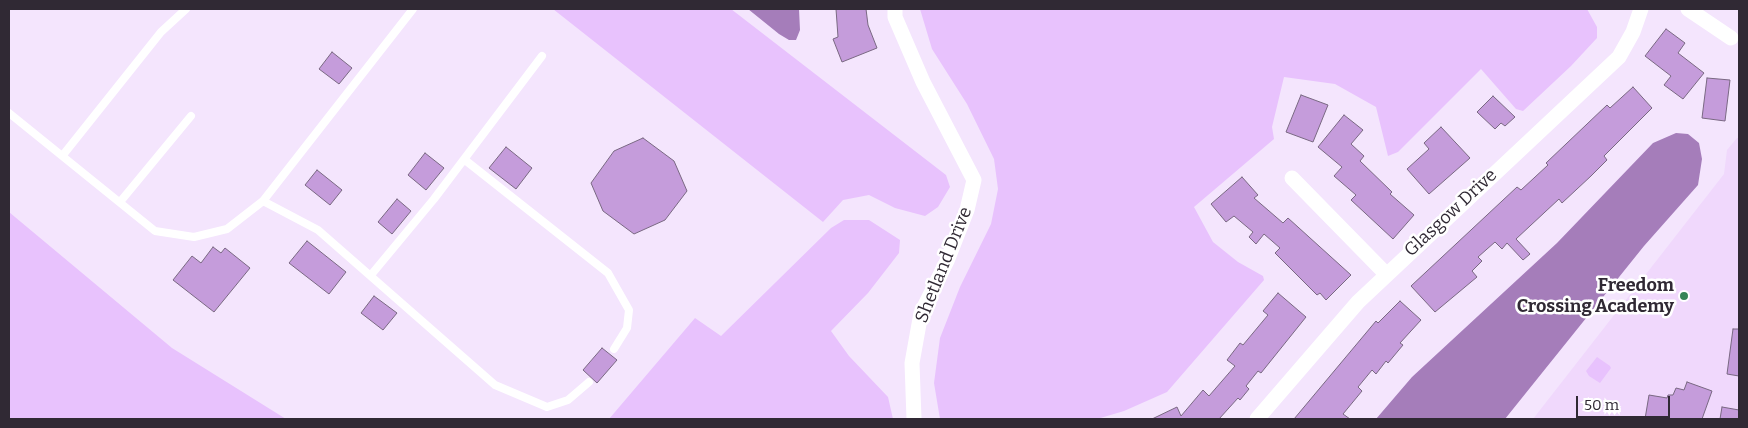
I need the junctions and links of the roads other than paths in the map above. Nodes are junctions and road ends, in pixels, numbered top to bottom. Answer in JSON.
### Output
{"nodes":[{"id":1,"x":186,"y":9,"type":"edge"},
{"id":2,"x":412,"y":9,"type":"edge"},
{"id":3,"x":895,"y":9,"type":"edge"},
{"id":4,"x":1641,"y":9,"type":"edge"},
{"id":5,"x":1688,"y":9,"type":"edge"},
{"id":6,"x":1731,"y":38,"type":"dead end"},
{"id":7,"x":542,"y":56,"type":"dead end"},
{"id":8,"x":9,"y":113,"type":"edge"},
{"id":9,"x":191,"y":116,"type":"dead end"},
{"id":10,"x":63,"y":155,"type":"junction"},
{"id":11,"x":465,"y":160,"type":"junction"},
{"id":12,"x":1292,"y":178,"type":"dead end"},
{"id":13,"x":263,"y":201,"type":"junction"},
{"id":14,"x":120,"y":202,"type":"junction"},
{"id":15,"x":1386,"y":274,"type":"junction"},
{"id":16,"x":371,"y":275,"type":"junction"},
{"id":17,"x":614,"y":349,"type":"dead end"},
{"id":18,"x":589,"y":382,"type":"dead end"},
{"id":19,"x":914,"y":419,"type":"edge"},
{"id":20,"x":1257,"y":419,"type":"edge"}],
"edges":[{"from":1,"to":10,"type":"lane"},
{"from":2,"to":13,"type":"lane"},
{"from":3,"to":19,"type":"street","name":"Shetland Drive"},
{"from":4,"to":15,"type":"street","name":"Glasgow Drive"},
{"from":5,"to":6,"type":"street"},
{"from":7,"to":11,"type":"lane"},
{"from":8,"to":10,"type":"lane"},
{"from":9,"to":14,"type":"lane"},
{"from":10,"to":14,"type":"lane"},
{"from":11,"to":16,"type":"lane"},
{"from":11,"to":17,"type":"lane"},
{"from":12,"to":15,"type":"street"},
{"from":13,"to":14,"type":"lane"},
{"from":13,"to":16,"type":"lane"},
{"from":15,"to":20,"type":"street","name":"Glasgow Drive"},
{"from":16,"to":18,"type":"lane"}]}
